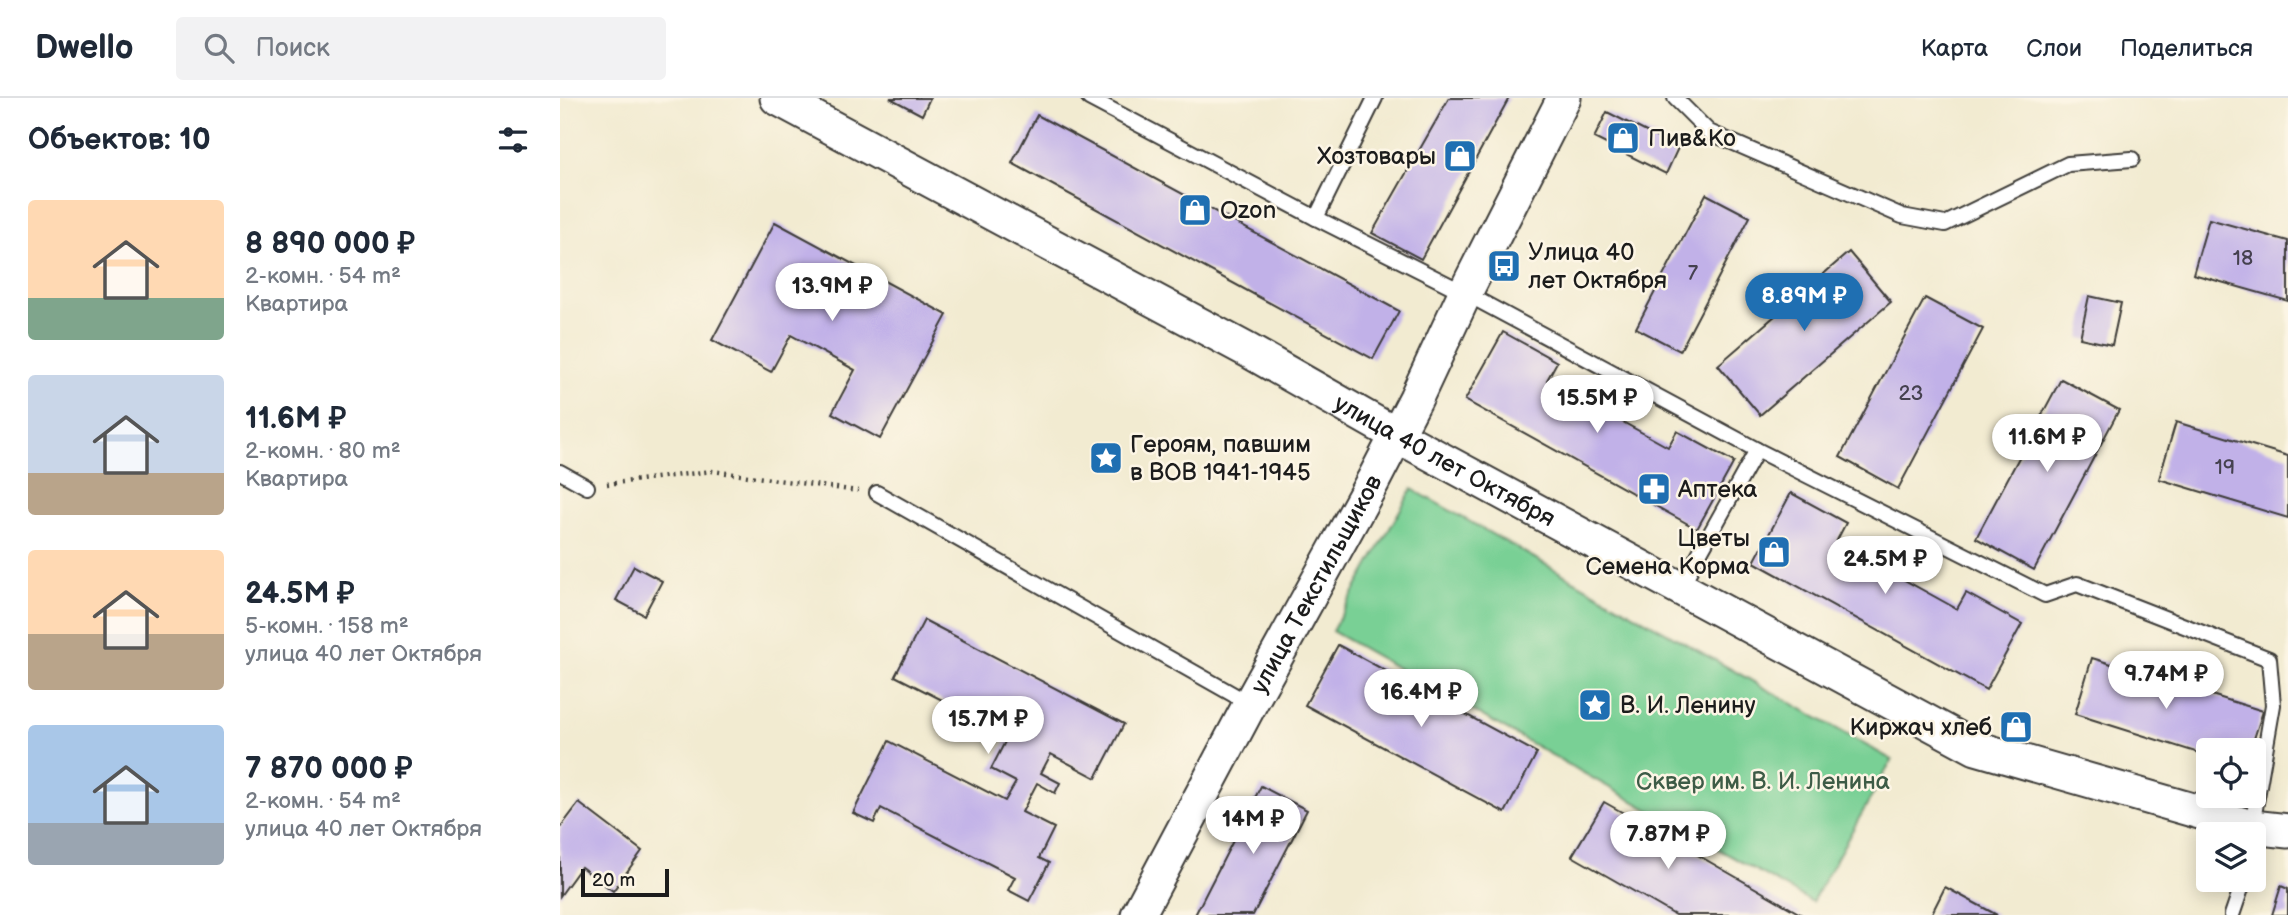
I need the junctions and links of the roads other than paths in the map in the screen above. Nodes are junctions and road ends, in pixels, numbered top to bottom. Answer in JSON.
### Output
{"nodes":[{"id":1,"x":777,"y":98,"type":"edge"},
{"id":2,"x":1089,"y":98,"type":"edge"},
{"id":3,"x":1375,"y":98,"type":"edge"},
{"id":4,"x":1564,"y":98,"type":"edge"},
{"id":5,"x":1675,"y":98,"type":"edge"},
{"id":6,"x":2132,"y":159,"type":"dead end"},
{"id":7,"x":1315,"y":218,"type":"junction"},
{"id":8,"x":1465,"y":293,"type":"junction"},
{"id":9,"x":1397,"y":435,"type":"junction"},
{"id":10,"x":1757,"y":450,"type":"junction"},
{"id":11,"x":560,"y":472,"type":"edge"},
{"id":12,"x":587,"y":487,"type":"road end"},
{"id":13,"x":877,"y":493,"type":"road end"},
{"id":14,"x":1679,"y":589,"type":"junction"},
{"id":15,"x":1250,"y":704,"type":"junction"},
{"id":16,"x":2221,"y":822,"type":"edge"},
{"id":17,"x":2253,"y":822,"type":"edge"},
{"id":18,"x":2266,"y":831,"type":"edge"},
{"id":19,"x":2288,"y":831,"type":"edge"},
{"id":20,"x":2240,"y":892,"type":"edge"},
{"id":21,"x":1138,"y":915,"type":"edge"},
{"id":22,"x":2232,"y":915,"type":"edge"}],
"edges":[{"from":1,"to":9,"type":"street","name":"улица 40 лет Октября"},
{"from":2,"to":7,"type":"lane"},
{"from":3,"to":7,"type":"lane"},
{"from":4,"to":8,"type":"street","name":"улица Текстильщиков"},
{"from":5,"to":6,"type":"lane"},
{"from":7,"to":8,"type":"lane"},
{"from":8,"to":9,"type":"street","name":"улица Текстильщиков"},
{"from":8,"to":10,"type":"lane"},
{"from":9,"to":14,"type":"street","name":"улица 40 лет Октября"},
{"from":9,"to":15,"type":"street","name":"улица Текстильщиков"},
{"from":10,"to":14,"type":"lane"},
{"from":10,"to":17,"type":"lane"},
{"from":11,"to":12,"type":"lane"},
{"from":13,"to":15,"type":"lane"},
{"from":14,"to":16,"type":"street","name":"улица 40 лет Октября"},
{"from":15,"to":21,"type":"street","name":"улица Текстильщиков"},
{"from":18,"to":19,"type":"street","name":"улица 40 лет Октября"},
{"from":20,"to":22,"type":"lane"}]}
